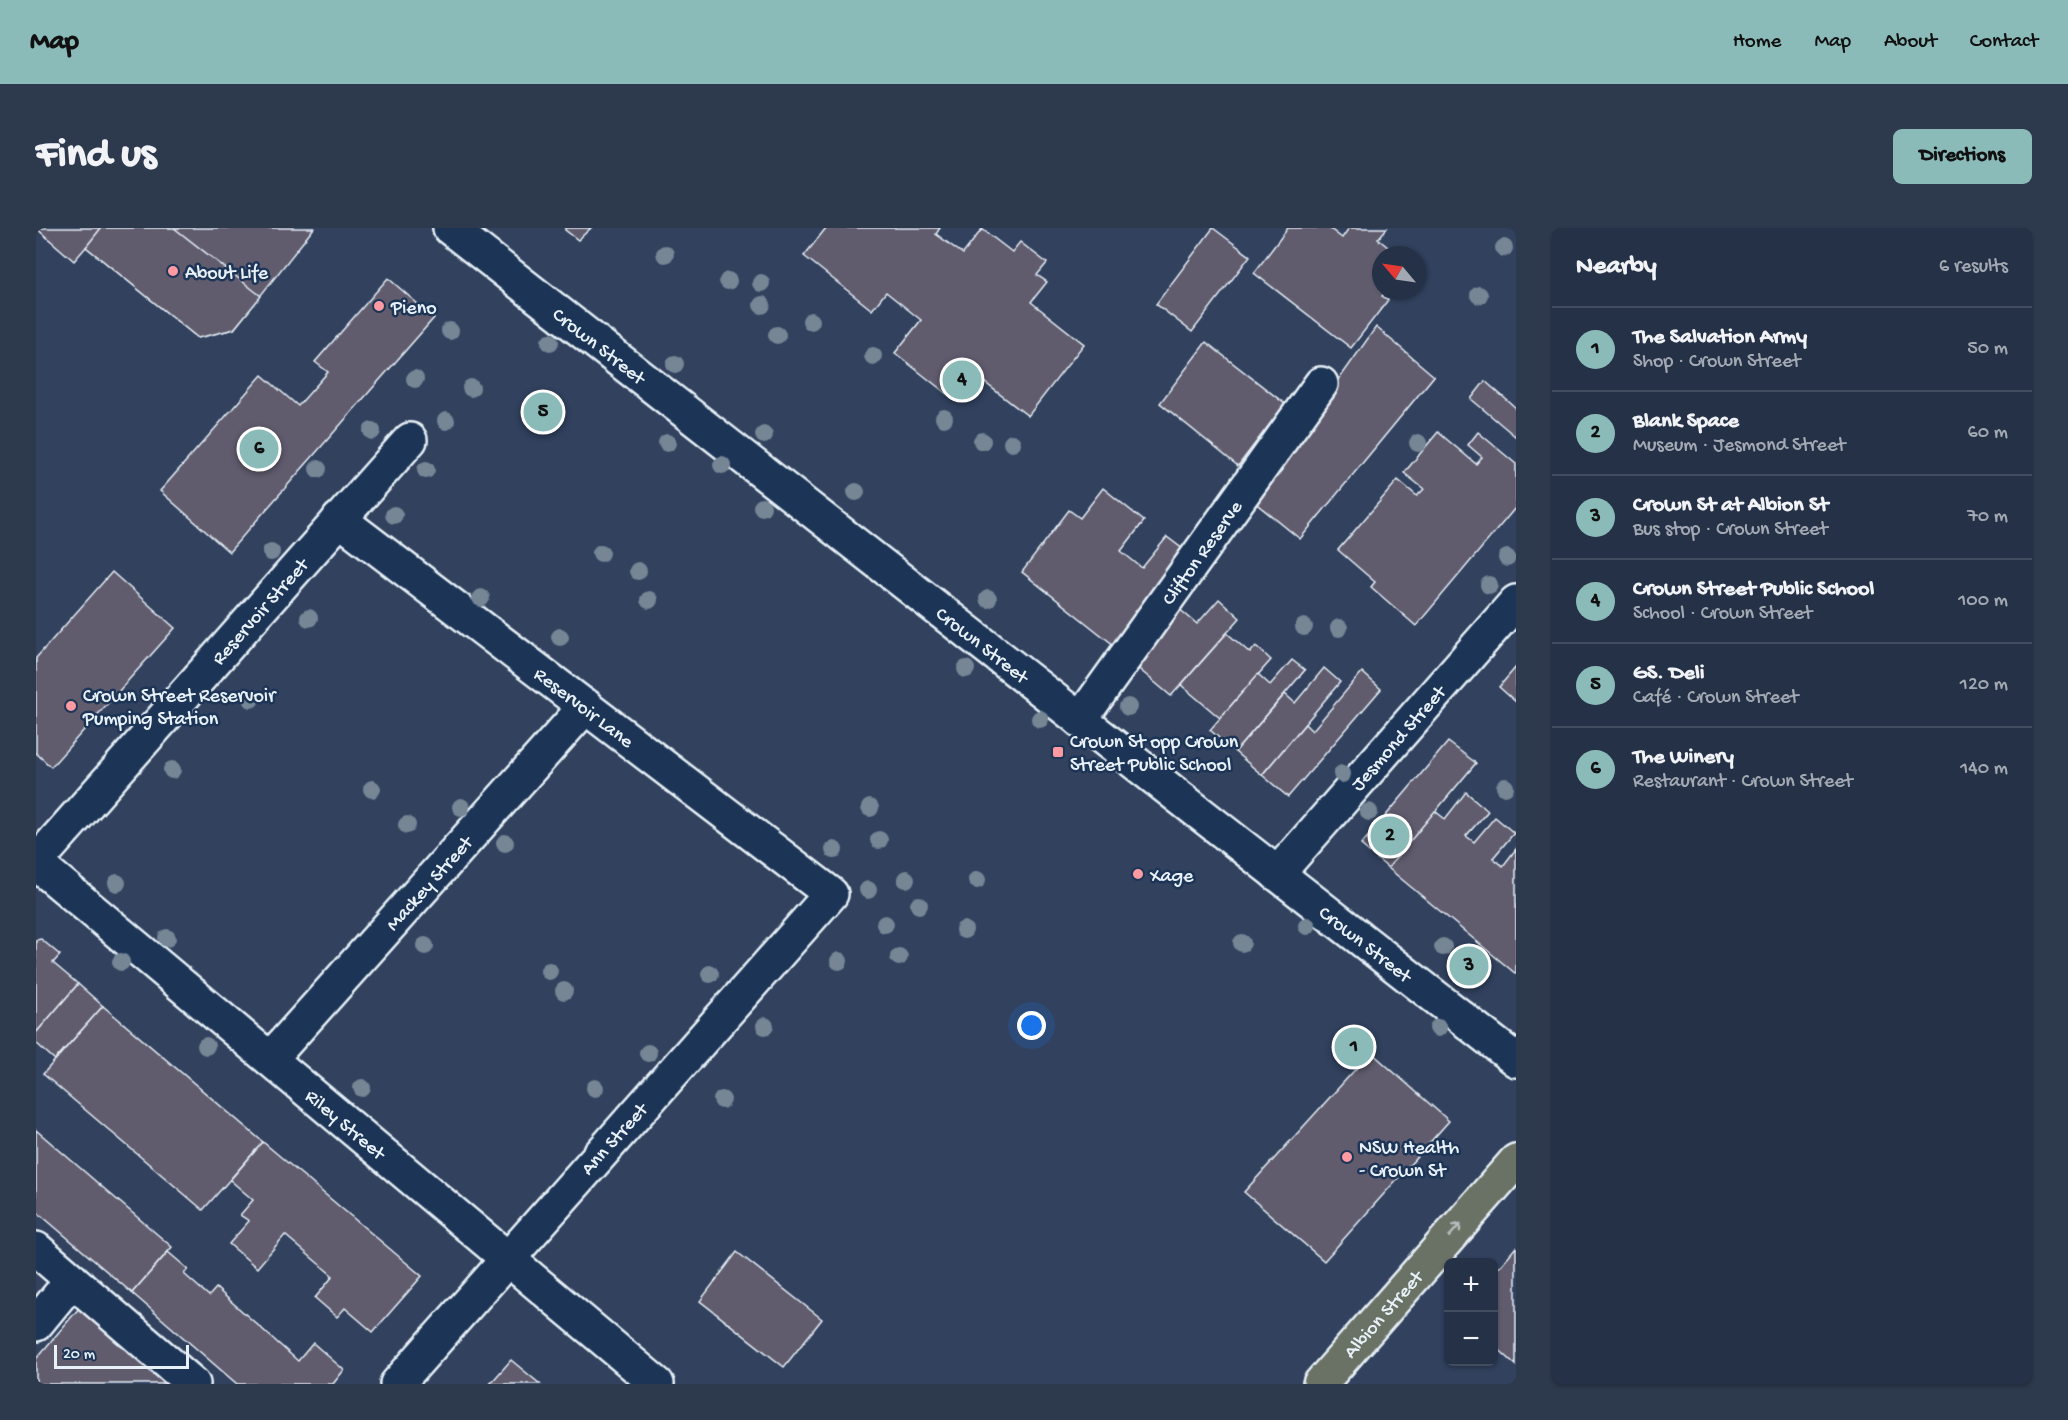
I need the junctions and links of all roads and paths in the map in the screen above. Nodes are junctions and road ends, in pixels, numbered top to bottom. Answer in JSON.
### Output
{"nodes":[{"id":1,"x":450,"y":228,"type":"edge"},
{"id":2,"x":1320,"y":384,"type":"dead end"},
{"id":3,"x":410,"y":440,"type":"dead end"},
{"id":4,"x":339,"y":519,"type":"junction"},
{"id":5,"x":1516,"y":602,"type":"edge"},
{"id":6,"x":586,"y":706,"type":"junction"},
{"id":7,"x":1080,"y":720,"type":"junction"},
{"id":8,"x":36,"y":862,"type":"edge"},
{"id":9,"x":1278,"y":874,"type":"junction"},
{"id":10,"x":831,"y":894,"type":"joint"},
{"id":11,"x":270,"y":1059,"type":"junction"},
{"id":12,"x":1516,"y":1060,"type":"edge"},
{"id":13,"x":1516,"y":1161,"type":"edge"},
{"id":14,"x":36,"y":1249,"type":"edge"},
{"id":15,"x":506,"y":1259,"type":"junction"},
{"id":16,"x":72,"y":1280,"type":"junction"},
{"id":17,"x":36,"y":1324,"type":"edge"},
{"id":18,"x":193,"y":1384,"type":"edge"},
{"id":19,"x":397,"y":1384,"type":"edge"},
{"id":20,"x":657,"y":1384,"type":"edge"},
{"id":21,"x":1320,"y":1384,"type":"edge"}],
"edges":[{"from":1,"to":7,"type":"street","name":"Crown Street"},
{"from":2,"to":7,"type":"street","name":"Clifton Reserve"},
{"from":3,"to":4,"type":"street","name":"Reservoir Street"},
{"from":4,"to":6,"type":"street","name":"Reservoir Lane"},
{"from":4,"to":8,"type":"street","name":"Reservoir Street"},
{"from":5,"to":9,"type":"street","name":"Jesmond Street"},
{"from":6,"to":10,"type":"street","name":"Reservoir Lane"},
{"from":6,"to":11,"type":"street","name":"Mackey Street"},
{"from":7,"to":9,"type":"street","name":"Crown Street"},
{"from":8,"to":11,"type":"street","name":"Riley Street"},
{"from":9,"to":12,"type":"street","name":"Crown Street"},
{"from":10,"to":15,"type":"street","name":"Ann Street"},
{"from":11,"to":15,"type":"street","name":"Riley Street"},
{"from":21,"to":13,"type":"main road","name":"Albion Street","one_way":true},
{"from":14,"to":16,"type":"street"},
{"from":15,"to":19,"type":"street","name":"Ann Street"},
{"from":15,"to":20,"type":"street","name":"Riley Street"},
{"from":16,"to":17,"type":"street"},
{"from":16,"to":18,"type":"street"}]}
